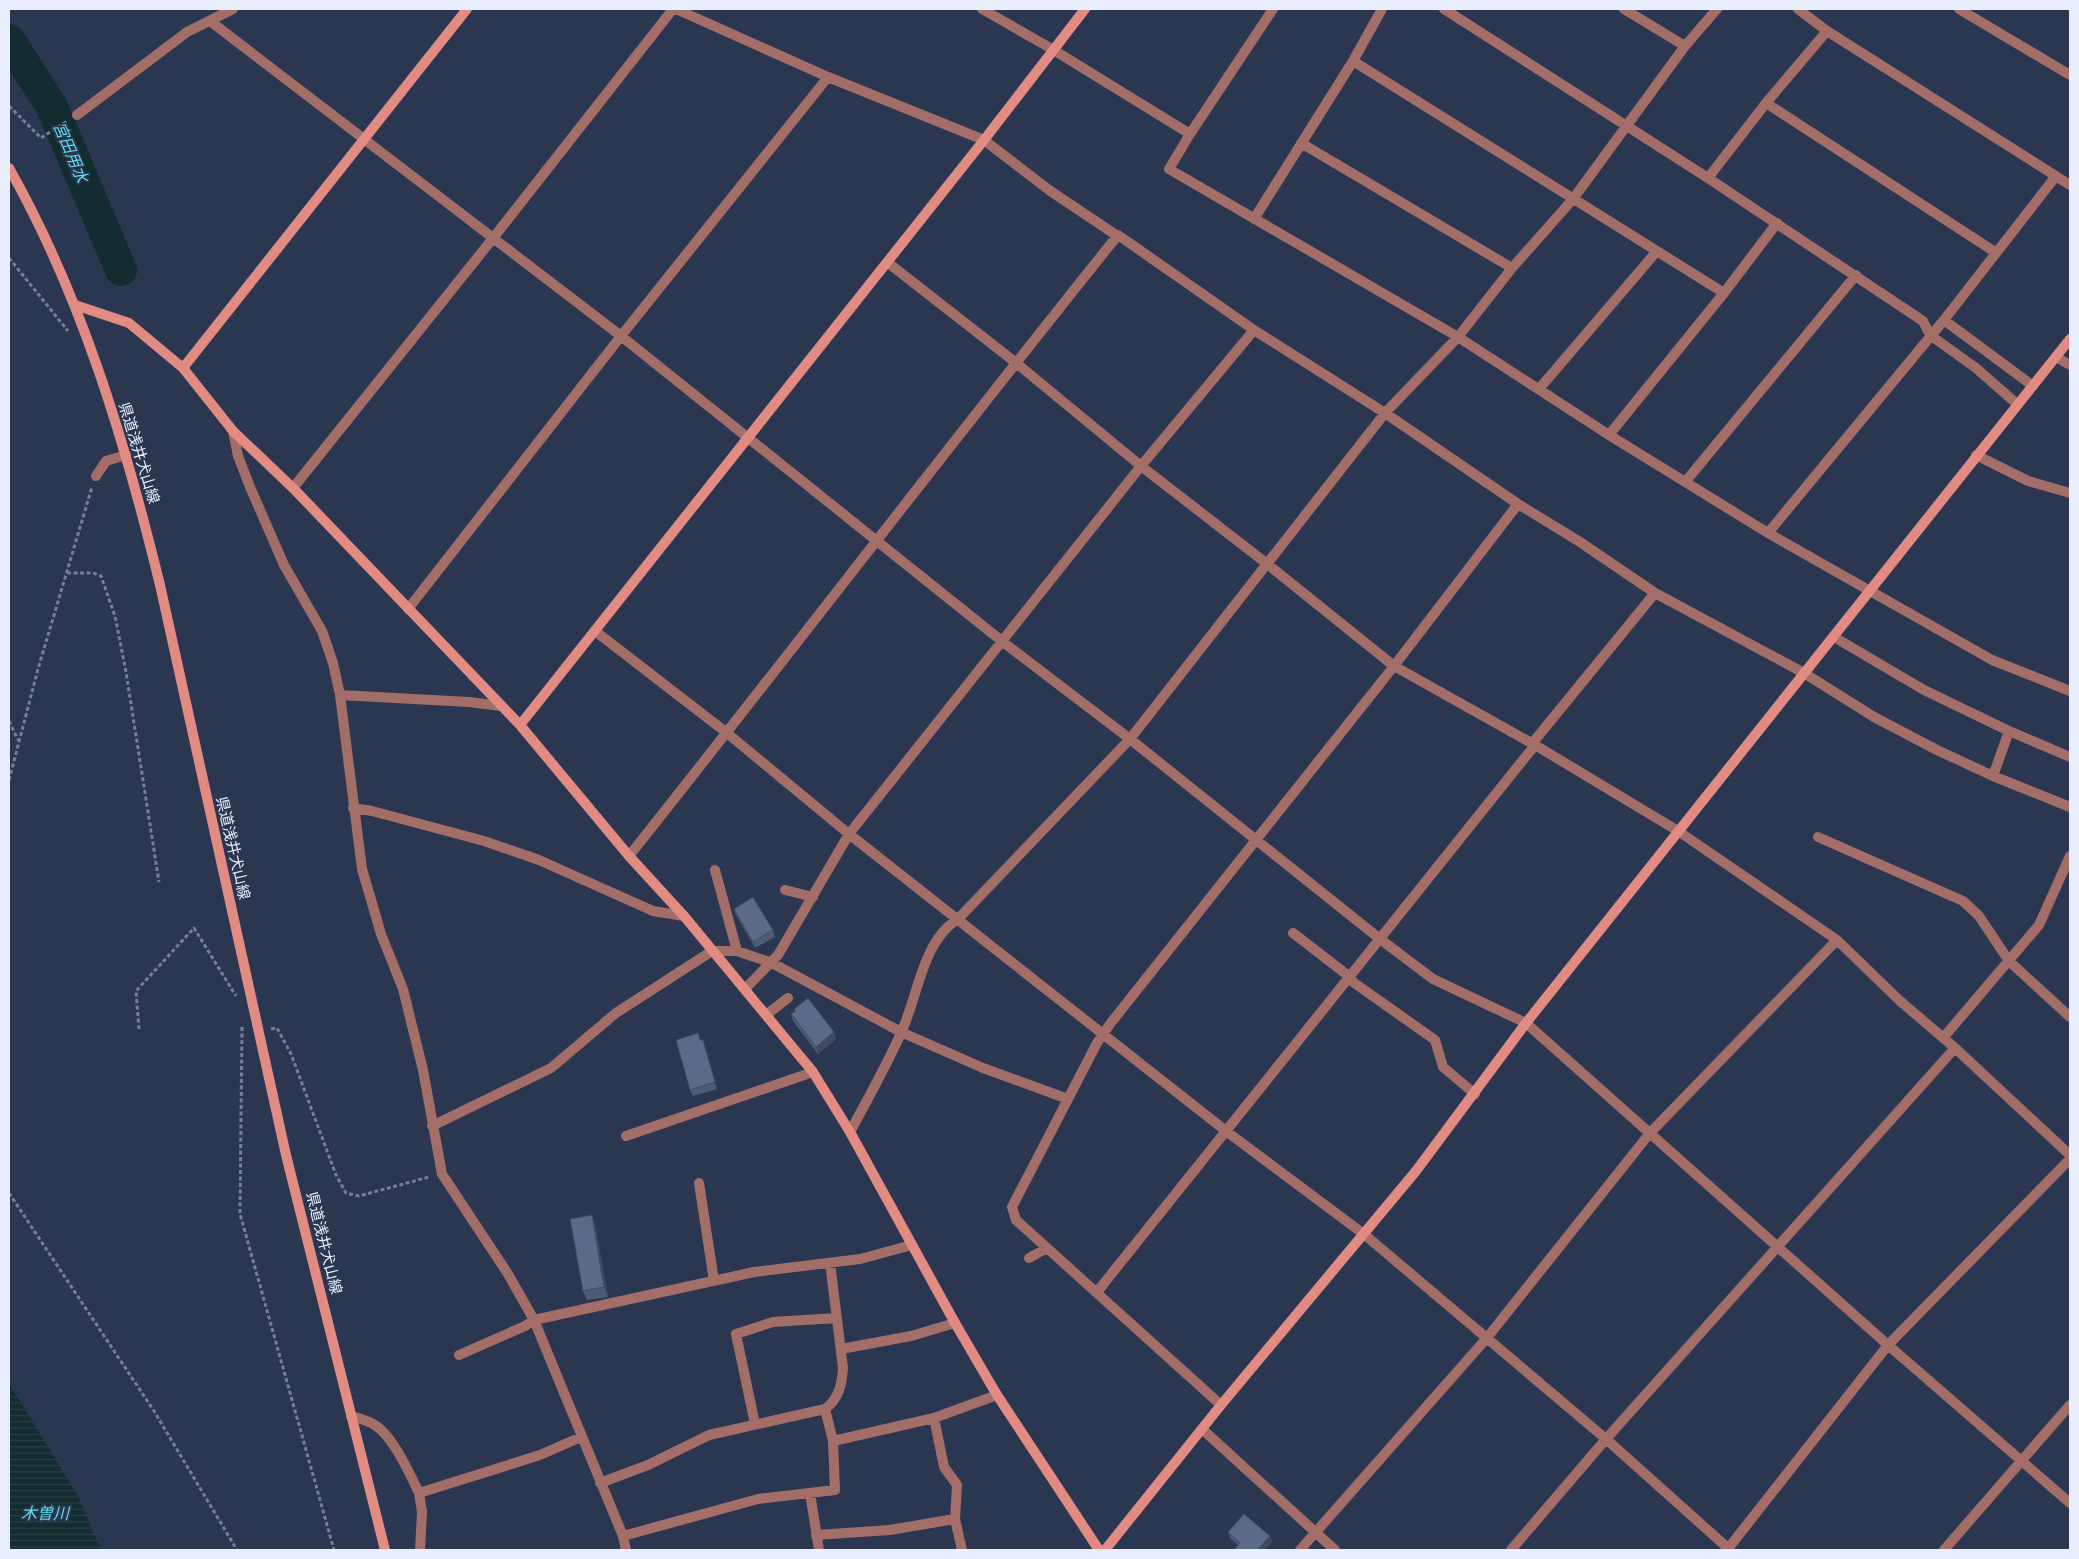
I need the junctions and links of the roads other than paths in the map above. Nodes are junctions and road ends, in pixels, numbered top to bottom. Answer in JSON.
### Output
{"nodes":[{"id":1,"x":233,"y":9,"type":"edge"},
{"id":2,"x":467,"y":9,"type":"edge"},
{"id":3,"x":674,"y":9,"type":"edge"},
{"id":4,"x":982,"y":9,"type":"edge"},
{"id":5,"x":1084,"y":9,"type":"edge"},
{"id":6,"x":1272,"y":9,"type":"edge"},
{"id":7,"x":1382,"y":9,"type":"edge"},
{"id":8,"x":1444,"y":9,"type":"edge"},
{"id":9,"x":1624,"y":9,"type":"edge"},
{"id":10,"x":1718,"y":9,"type":"edge"},
{"id":11,"x":1798,"y":9,"type":"edge"},
{"id":12,"x":1959,"y":9,"type":"edge"},
{"id":13,"x":210,"y":21,"type":"junction"},
{"id":14,"x":1827,"y":31,"type":"junction"},
{"id":15,"x":1685,"y":46,"type":"junction"},
{"id":16,"x":1052,"y":50,"type":"junction"},
{"id":17,"x":1353,"y":61,"type":"junction"},
{"id":18,"x":2070,"y":75,"type":"edge"},
{"id":19,"x":828,"y":77,"type":"junction"},
{"id":20,"x":1766,"y":103,"type":"junction"},
{"id":21,"x":77,"y":115,"type":"road end"},
{"id":22,"x":1627,"y":127,"type":"junction"},
{"id":23,"x":1190,"y":134,"type":"junction"},
{"id":24,"x":365,"y":138,"type":"junction"},
{"id":25,"x":984,"y":140,"type":"junction"},
{"id":26,"x":1301,"y":143,"type":"junction"},
{"id":27,"x":9,"y":168,"type":"edge"},
{"id":28,"x":2056,"y":176,"type":"junction"},
{"id":29,"x":1708,"y":178,"type":"junction"},
{"id":30,"x":2070,"y":185,"type":"edge"},
{"id":31,"x":1573,"y":199,"type":"junction"},
{"id":32,"x":1254,"y":219,"type":"junction"},
{"id":33,"x":1777,"y":222,"type":"junction"},
{"id":34,"x":1118,"y":235,"type":"junction"},
{"id":35,"x":494,"y":237,"type":"junction"},
{"id":36,"x":1657,"y":251,"type":"junction"},
{"id":37,"x":1995,"y":252,"type":"junction"},
{"id":38,"x":887,"y":262,"type":"junction"},
{"id":39,"x":1512,"y":268,"type":"junction"},
{"id":40,"x":1856,"y":275,"type":"junction"},
{"id":41,"x":1724,"y":293,"type":"junction"},
{"id":42,"x":75,"y":305,"type":"junction"},
{"id":43,"x":1944,"y":320,"type":"junction"},
{"id":44,"x":1254,"y":330,"type":"junction"},
{"id":45,"x":1930,"y":335,"type":"junction"},
{"id":46,"x":621,"y":336,"type":"junction"},
{"id":47,"x":1458,"y":337,"type":"junction"},
{"id":48,"x":2070,"y":339,"type":"edge"},
{"id":49,"x":2056,"y":357,"type":"junction"},
{"id":50,"x":1016,"y":362,"type":"junction"},
{"id":51,"x":2070,"y":365,"type":"edge"},
{"id":52,"x":183,"y":368,"type":"junction"},
{"id":53,"x":2033,"y":386,"type":"junction"},
{"id":54,"x":1539,"y":389,"type":"junction"},
{"id":55,"x":2017,"y":404,"type":"junction"},
{"id":56,"x":1385,"y":413,"type":"junction"},
{"id":57,"x":233,"y":431,"type":"junction"},
{"id":58,"x":1609,"y":435,"type":"junction"},
{"id":59,"x":748,"y":437,"type":"junction"},
{"id":60,"x":126,"y":455,"type":"junction"},
{"id":61,"x":1976,"y":455,"type":"junction"},
{"id":62,"x":1140,"y":466,"type":"junction"},
{"id":63,"x":96,"y":476,"type":"road end"},
{"id":64,"x":1686,"y":481,"type":"junction"},
{"id":65,"x":293,"y":488,"type":"junction"},
{"id":66,"x":2070,"y":493,"type":"edge"},
{"id":67,"x":1518,"y":504,"type":"junction"},
{"id":68,"x":1768,"y":533,"type":"junction"},
{"id":69,"x":879,"y":540,"type":"junction"},
{"id":70,"x":1266,"y":563,"type":"junction"},
{"id":71,"x":1869,"y":590,"type":"junction"},
{"id":72,"x":1655,"y":593,"type":"junction"},
{"id":73,"x":408,"y":610,"type":"junction"},
{"id":74,"x":595,"y":631,"type":"junction"},
{"id":75,"x":1834,"y":638,"type":"junction"},
{"id":76,"x":1003,"y":642,"type":"junction"},
{"id":77,"x":1394,"y":666,"type":"junction"},
{"id":78,"x":1804,"y":672,"type":"junction"},
{"id":79,"x":2070,"y":691,"type":"edge"},
{"id":80,"x":340,"y":695,"type":"junction"},
{"id":81,"x":501,"y":706,"type":"junction"},
{"id":82,"x":520,"y":725,"type":"junction"},
{"id":83,"x":2009,"y":731,"type":"junction"},
{"id":84,"x":727,"y":733,"type":"junction"},
{"id":85,"x":1130,"y":739,"type":"junction"},
{"id":86,"x":1534,"y":745,"type":"junction"},
{"id":87,"x":2070,"y":757,"type":"edge"},
{"id":88,"x":1992,"y":776,"type":"junction"},
{"id":89,"x":2070,"y":807,"type":"edge"},
{"id":90,"x":353,"y":808,"type":"junction"},
{"id":91,"x":1678,"y":831,"type":"junction"},
{"id":92,"x":849,"y":834,"type":"junction"},
{"id":93,"x":1818,"y":837,"type":"dead end"},
{"id":94,"x":1256,"y":840,"type":"junction"},
{"id":95,"x":629,"y":856,"type":"junction"},
{"id":96,"x":2070,"y":856,"type":"edge"},
{"id":97,"x":715,"y":870,"type":"dead end"},
{"id":98,"x":785,"y":890,"type":"dead end"},
{"id":99,"x":813,"y":897,"type":"junction"},
{"id":100,"x":684,"y":916,"type":"junction"},
{"id":101,"x":958,"y":919,"type":"junction"},
{"id":102,"x":1293,"y":933,"type":"dead end"},
{"id":103,"x":1380,"y":939,"type":"junction"},
{"id":104,"x":1837,"y":940,"type":"junction"},
{"id":105,"x":712,"y":951,"type":"junction"},
{"id":106,"x":737,"y":951,"type":"junction"},
{"id":107,"x":2009,"y":961,"type":"junction"},
{"id":108,"x":772,"y":963,"type":"junction"},
{"id":109,"x":1350,"y":977,"type":"junction"},
{"id":110,"x":745,"y":989,"type":"junction"},
{"id":111,"x":788,"y":998,"type":"dead end"},
{"id":112,"x":766,"y":1015,"type":"junction"},
{"id":113,"x":2070,"y":1017,"type":"edge"},
{"id":114,"x":1526,"y":1023,"type":"junction"},
{"id":115,"x":901,"y":1032,"type":"junction"},
{"id":116,"x":1103,"y":1033,"type":"junction"},
{"id":117,"x":1943,"y":1038,"type":"junction"},
{"id":118,"x":1954,"y":1048,"type":"junction"},
{"id":119,"x":813,"y":1072,"type":"junction"},
{"id":120,"x":1475,"y":1094,"type":"junction"},
{"id":121,"x":1068,"y":1099,"type":"junction"},
{"id":122,"x":432,"y":1126,"type":"junction"},
{"id":123,"x":1226,"y":1131,"type":"junction"},
{"id":124,"x":850,"y":1132,"type":"junction"},
{"id":125,"x":1650,"y":1133,"type":"junction"},
{"id":126,"x":626,"y":1136,"type":"dead end"},
{"id":127,"x":2070,"y":1155,"type":"edge"},
{"id":128,"x":2070,"y":1160,"type":"edge"},
{"id":129,"x":699,"y":1183,"type":"dead end"},
{"id":130,"x":1365,"y":1235,"type":"junction"},
{"id":131,"x":912,"y":1245,"type":"junction"},
{"id":132,"x":1778,"y":1247,"type":"junction"},
{"id":133,"x":1046,"y":1248,"type":"junction"},
{"id":134,"x":1029,"y":1258,"type":"dead end"},
{"id":135,"x":830,"y":1263,"type":"junction"},
{"id":136,"x":714,"y":1281,"type":"junction"},
{"id":137,"x":1097,"y":1292,"type":"junction"},
{"id":138,"x":837,"y":1318,"type":"junction"},
{"id":139,"x":534,"y":1320,"type":"junction"},
{"id":140,"x":955,"y":1323,"type":"junction"},
{"id":141,"x":1486,"y":1338,"type":"junction"},
{"id":142,"x":1888,"y":1345,"type":"junction"},
{"id":143,"x":841,"y":1349,"type":"junction"},
{"id":144,"x":459,"y":1355,"type":"dead end"},
{"id":145,"x":997,"y":1395,"type":"junction"},
{"id":146,"x":1222,"y":1405,"type":"junction"},
{"id":147,"x":2070,"y":1405,"type":"edge"},
{"id":148,"x":825,"y":1409,"type":"junction"},
{"id":149,"x":351,"y":1416,"type":"junction"},
{"id":150,"x":934,"y":1418,"type":"junction"},
{"id":151,"x":755,"y":1424,"type":"junction"},
{"id":152,"x":1202,"y":1429,"type":"junction"},
{"id":153,"x":581,"y":1437,"type":"junction"},
{"id":154,"x":1606,"y":1438,"type":"junction"},
{"id":155,"x":833,"y":1441,"type":"junction"},
{"id":156,"x":2023,"y":1461,"type":"junction"},
{"id":157,"x":600,"y":1482,"type":"junction"},
{"id":158,"x":419,"y":1493,"type":"junction"},
{"id":159,"x":810,"y":1493,"type":"junction"},
{"id":160,"x":2070,"y":1503,"type":"edge"},
{"id":161,"x":955,"y":1519,"type":"junction"},
{"id":162,"x":1315,"y":1533,"type":"junction"},
{"id":163,"x":816,"y":1535,"type":"junction"},
{"id":164,"x":623,"y":1536,"type":"junction"},
{"id":165,"x":384,"y":1550,"type":"edge"},
{"id":166,"x":420,"y":1550,"type":"edge"},
{"id":167,"x":626,"y":1550,"type":"edge"},
{"id":168,"x":819,"y":1550,"type":"edge"},
{"id":169,"x":962,"y":1550,"type":"edge"},
{"id":170,"x":1099,"y":1550,"type":"edge"},
{"id":171,"x":1106,"y":1550,"type":"edge"},
{"id":172,"x":1300,"y":1550,"type":"edge"},
{"id":173,"x":1335,"y":1550,"type":"edge"},
{"id":174,"x":1510,"y":1550,"type":"edge"},
{"id":175,"x":1728,"y":1550,"type":"edge"},
{"id":176,"x":1944,"y":1550,"type":"edge"}],
"edges":[{"from":1,"to":13,"type":"street"},
{"from":2,"to":24,"type":"street"},
{"from":3,"to":19,"type":"street"},
{"from":3,"to":35,"type":"street"},
{"from":4,"to":16,"type":"street"},
{"from":5,"to":16,"type":"street"},
{"from":6,"to":23,"type":"street"},
{"from":7,"to":17,"type":"street"},
{"from":8,"to":22,"type":"street"},
{"from":9,"to":15,"type":"street"},
{"from":10,"to":15,"type":"street"},
{"from":11,"to":14,"type":"street"},
{"from":12,"to":18,"type":"street"},
{"from":13,"to":21,"type":"street"},
{"from":13,"to":24,"type":"street"},
{"from":14,"to":20,"type":"street"},
{"from":14,"to":28,"type":"street"},
{"from":15,"to":22,"type":"street"},
{"from":16,"to":23,"type":"street"},
{"from":16,"to":25,"type":"street"},
{"from":17,"to":26,"type":"street"},
{"from":17,"to":31,"type":"street"},
{"from":19,"to":25,"type":"street"},
{"from":19,"to":46,"type":"street"},
{"from":20,"to":29,"type":"street"},
{"from":20,"to":37,"type":"street"},
{"from":22,"to":29,"type":"street"},
{"from":22,"to":31,"type":"street"},
{"from":23,"to":32,"type":"street"},
{"from":24,"to":35,"type":"street"},
{"from":24,"to":52,"type":"street"},
{"from":25,"to":34,"type":"street"},
{"from":25,"to":38,"type":"street"},
{"from":26,"to":32,"type":"street"},
{"from":26,"to":39,"type":"street"},
{"from":27,"to":42,"type":"street","name":"県道浅井犬山線"},
{"from":28,"to":30,"type":"street"},
{"from":28,"to":37,"type":"street"},
{"from":29,"to":33,"type":"street"},
{"from":31,"to":36,"type":"street"},
{"from":31,"to":39,"type":"street"},
{"from":32,"to":47,"type":"street"},
{"from":33,"to":40,"type":"street"},
{"from":33,"to":41,"type":"street"},
{"from":34,"to":44,"type":"street"},
{"from":34,"to":50,"type":"street"},
{"from":35,"to":46,"type":"street"},
{"from":35,"to":65,"type":"street"},
{"from":36,"to":41,"type":"street"},
{"from":36,"to":54,"type":"street"},
{"from":37,"to":43,"type":"street"},
{"from":38,"to":50,"type":"street"},
{"from":38,"to":59,"type":"street"},
{"from":39,"to":47,"type":"street"},
{"from":40,"to":45,"type":"street"},
{"from":40,"to":64,"type":"street"},
{"from":41,"to":58,"type":"street"},
{"from":42,"to":52,"type":"street"},
{"from":42,"to":60,"type":"street","name":"県道浅井犬山線"},
{"from":43,"to":45,"type":"street"},
{"from":43,"to":53,"type":"street"},
{"from":44,"to":56,"type":"street"},
{"from":44,"to":62,"type":"street"},
{"from":45,"to":55,"type":"street"},
{"from":45,"to":68,"type":"street"},
{"from":46,"to":59,"type":"street"},
{"from":46,"to":73,"type":"street"},
{"from":47,"to":54,"type":"street"},
{"from":47,"to":56,"type":"street"},
{"from":48,"to":49,"type":"street"},
{"from":49,"to":51,"type":"street"},
{"from":49,"to":53,"type":"street"},
{"from":50,"to":62,"type":"street"},
{"from":50,"to":69,"type":"street"},
{"from":52,"to":57,"type":"street"},
{"from":53,"to":55,"type":"street"},
{"from":54,"to":58,"type":"street"},
{"from":55,"to":61,"type":"street"},
{"from":56,"to":67,"type":"street"},
{"from":56,"to":70,"type":"street"},
{"from":57,"to":65,"type":"street"},
{"from":57,"to":80,"type":"street"},
{"from":58,"to":64,"type":"street"},
{"from":59,"to":69,"type":"street"},
{"from":59,"to":74,"type":"street"},
{"from":60,"to":63,"type":"street"},
{"from":60,"to":149,"type":"street","name":"県道浅井犬山線"},
{"from":61,"to":66,"type":"street"},
{"from":61,"to":71,"type":"street"},
{"from":62,"to":70,"type":"street"},
{"from":62,"to":76,"type":"street"},
{"from":64,"to":68,"type":"street"},
{"from":65,"to":73,"type":"street"},
{"from":67,"to":72,"type":"street"},
{"from":67,"to":77,"type":"street"},
{"from":68,"to":71,"type":"street"},
{"from":69,"to":76,"type":"street"},
{"from":69,"to":84,"type":"street"},
{"from":70,"to":77,"type":"street"},
{"from":70,"to":85,"type":"street"},
{"from":71,"to":75,"type":"street"},
{"from":71,"to":79,"type":"street"},
{"from":72,"to":78,"type":"street"},
{"from":72,"to":86,"type":"street"},
{"from":73,"to":81,"type":"street"},
{"from":74,"to":82,"type":"street"},
{"from":74,"to":84,"type":"street"},
{"from":75,"to":78,"type":"street"},
{"from":75,"to":83,"type":"street"},
{"from":76,"to":85,"type":"street"},
{"from":76,"to":92,"type":"street"},
{"from":77,"to":86,"type":"street"},
{"from":77,"to":94,"type":"street"},
{"from":78,"to":88,"type":"street"},
{"from":78,"to":91,"type":"street"},
{"from":80,"to":81,"type":"street"},
{"from":80,"to":90,"type":"street"},
{"from":81,"to":82,"type":"street"},
{"from":82,"to":95,"type":"street"},
{"from":83,"to":87,"type":"street"},
{"from":83,"to":88,"type":"street"},
{"from":84,"to":92,"type":"street"},
{"from":84,"to":95,"type":"street"},
{"from":85,"to":94,"type":"street"},
{"from":85,"to":101,"type":"street"},
{"from":86,"to":91,"type":"street"},
{"from":86,"to":103,"type":"street"},
{"from":88,"to":89,"type":"street"},
{"from":90,"to":100,"type":"street"},
{"from":90,"to":122,"type":"street"},
{"from":91,"to":104,"type":"street"},
{"from":91,"to":114,"type":"street"},
{"from":92,"to":99,"type":"street"},
{"from":92,"to":101,"type":"street"},
{"from":93,"to":107,"type":"street"},
{"from":94,"to":103,"type":"street"},
{"from":94,"to":116,"type":"street"},
{"from":95,"to":100,"type":"street"},
{"from":96,"to":107,"type":"street"},
{"from":97,"to":106,"type":"street"},
{"from":98,"to":99,"type":"street"},
{"from":99,"to":108,"type":"street"},
{"from":100,"to":105,"type":"street"},
{"from":101,"to":115,"type":"street"},
{"from":101,"to":116,"type":"street"},
{"from":102,"to":109,"type":"street"},
{"from":103,"to":109,"type":"street"},
{"from":103,"to":114,"type":"street"},
{"from":104,"to":117,"type":"street"},
{"from":104,"to":125,"type":"street"},
{"from":105,"to":106,"type":"street"},
{"from":105,"to":110,"type":"street"},
{"from":105,"to":122,"type":"street"},
{"from":106,"to":108,"type":"street"},
{"from":107,"to":113,"type":"street"},
{"from":107,"to":117,"type":"street"},
{"from":108,"to":110,"type":"street"},
{"from":108,"to":115,"type":"street"},
{"from":109,"to":120,"type":"street"},
{"from":109,"to":123,"type":"street"},
{"from":110,"to":112,"type":"street"},
{"from":111,"to":112,"type":"street"},
{"from":112,"to":119,"type":"street"},
{"from":114,"to":120,"type":"street"},
{"from":114,"to":125,"type":"street"},
{"from":115,"to":121,"type":"street"},
{"from":115,"to":124,"type":"street"},
{"from":116,"to":121,"type":"street"},
{"from":116,"to":123,"type":"street"},
{"from":117,"to":118,"type":"street"},
{"from":118,"to":127,"type":"street"},
{"from":118,"to":132,"type":"street"},
{"from":119,"to":124,"type":"street"},
{"from":119,"to":126,"type":"street"},
{"from":120,"to":130,"type":"street"},
{"from":121,"to":133,"type":"street"},
{"from":122,"to":139,"type":"street"},
{"from":123,"to":130,"type":"street"},
{"from":123,"to":137,"type":"street"},
{"from":124,"to":131,"type":"street"},
{"from":125,"to":132,"type":"street"},
{"from":125,"to":141,"type":"street"},
{"from":128,"to":142,"type":"street"},
{"from":129,"to":136,"type":"street"},
{"from":130,"to":141,"type":"street"},
{"from":130,"to":146,"type":"street"},
{"from":131,"to":135,"type":"street"},
{"from":131,"to":140,"type":"street"},
{"from":132,"to":142,"type":"street"},
{"from":132,"to":154,"type":"street"},
{"from":133,"to":134,"type":"street"},
{"from":133,"to":137,"type":"street"},
{"from":135,"to":136,"type":"street"},
{"from":135,"to":138,"type":"street"},
{"from":136,"to":139,"type":"street"},
{"from":137,"to":146,"type":"street"},
{"from":138,"to":143,"type":"street"},
{"from":138,"to":151,"type":"street"},
{"from":139,"to":144,"type":"street"},
{"from":139,"to":153,"type":"street"},
{"from":140,"to":143,"type":"street"},
{"from":140,"to":145,"type":"street"},
{"from":141,"to":154,"type":"street"},
{"from":141,"to":162,"type":"street"},
{"from":142,"to":156,"type":"street"},
{"from":142,"to":175,"type":"street"},
{"from":143,"to":148,"type":"street"},
{"from":145,"to":150,"type":"street"},
{"from":145,"to":170,"type":"street"},
{"from":146,"to":152,"type":"street"},
{"from":147,"to":156,"type":"street"},
{"from":148,"to":151,"type":"street"},
{"from":148,"to":155,"type":"street"},
{"from":149,"to":158,"type":"street"},
{"from":149,"to":165,"type":"street","name":"県道浅井犬山線"},
{"from":150,"to":155,"type":"street"},
{"from":150,"to":161,"type":"street"},
{"from":151,"to":157,"type":"street"},
{"from":152,"to":162,"type":"street"},
{"from":152,"to":171,"type":"street"},
{"from":153,"to":157,"type":"street"},
{"from":153,"to":158,"type":"street"},
{"from":154,"to":174,"type":"street"},
{"from":154,"to":175,"type":"street"},
{"from":155,"to":159,"type":"street"},
{"from":156,"to":160,"type":"street"},
{"from":156,"to":176,"type":"street"},
{"from":157,"to":164,"type":"street"},
{"from":158,"to":166,"type":"street"},
{"from":159,"to":163,"type":"street"},
{"from":159,"to":164,"type":"street"},
{"from":161,"to":163,"type":"street"},
{"from":161,"to":169,"type":"street"},
{"from":162,"to":172,"type":"street"},
{"from":162,"to":173,"type":"street"},
{"from":163,"to":168,"type":"street"},
{"from":164,"to":167,"type":"street"}]}
